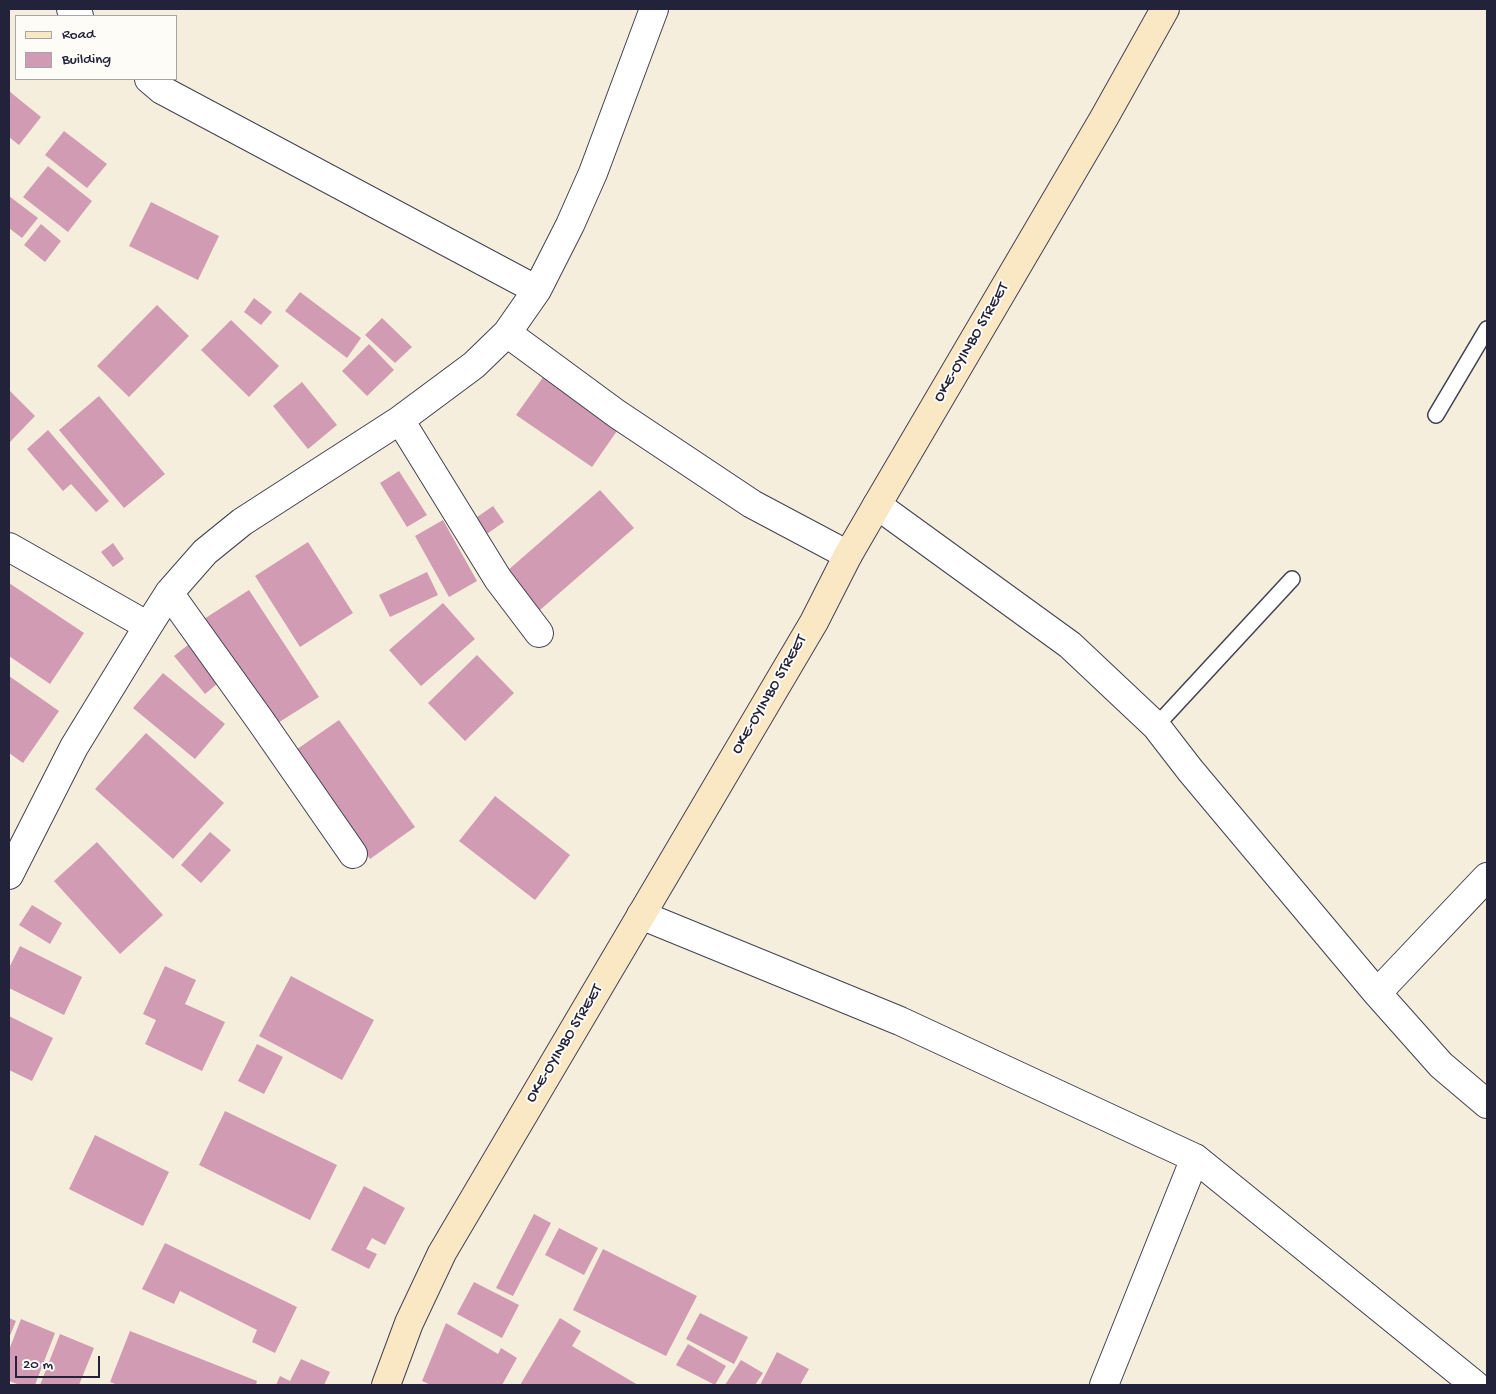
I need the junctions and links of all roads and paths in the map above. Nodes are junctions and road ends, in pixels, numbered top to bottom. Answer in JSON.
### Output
{"nodes":[{"id":1,"x":654,"y":9,"type":"edge"},
{"id":2,"x":1165,"y":9,"type":"edge"},
{"id":3,"x":150,"y":80,"type":"edge"},
{"id":4,"x":537,"y":290,"type":"junction"},
{"id":5,"x":1487,"y":329,"type":"edge"},
{"id":6,"x":507,"y":333,"type":"junction"},
{"id":7,"x":1436,"y":415,"type":"dead end"},
{"id":8,"x":400,"y":420,"type":"junction"},
{"id":9,"x":877,"y":505,"type":"junction"},
{"id":10,"x":9,"y":547,"type":"edge"},
{"id":11,"x":848,"y":555,"type":"junction"},
{"id":12,"x":1292,"y":579,"type":"dead end"},
{"id":13,"x":169,"y":594,"type":"junction"},
{"id":14,"x":148,"y":626,"type":"junction"},
{"id":15,"x":539,"y":633,"type":"dead end"},
{"id":16,"x":1156,"y":726,"type":"junction"},
{"id":17,"x":353,"y":854,"type":"dead end"},
{"id":18,"x":9,"y":875,"type":"edge"},
{"id":19,"x":1487,"y":877,"type":"edge"},
{"id":20,"x":641,"y":915,"type":"junction"},
{"id":21,"x":1377,"y":993,"type":"junction"},
{"id":22,"x":1487,"y":1104,"type":"edge"},
{"id":23,"x":1195,"y":1158,"type":"junction"},
{"id":24,"x":386,"y":1385,"type":"edge"},
{"id":25,"x":1104,"y":1385,"type":"edge"},
{"id":26,"x":1474,"y":1385,"type":"edge"}],
"edges":[{"from":1,"to":4,"type":"street"},
{"from":2,"to":9,"type":"main road","name":"OKE-OYINBO STREET"},
{"from":3,"to":4,"type":"street"},
{"from":4,"to":6,"type":"street"},
{"from":5,"to":7,"type":"lane"},
{"from":6,"to":8,"type":"street"},
{"from":6,"to":11,"type":"street"},
{"from":8,"to":13,"type":"street"},
{"from":8,"to":15,"type":"street"},
{"from":9,"to":11,"type":"main road","name":"OKE-OYINBO STREET"},
{"from":9,"to":16,"type":"street"},
{"from":10,"to":14,"type":"street"},
{"from":11,"to":20,"type":"main road","name":"OKE-OYINBO STREET"},
{"from":12,"to":16,"type":"lane"},
{"from":13,"to":14,"type":"street"},
{"from":13,"to":17,"type":"street"},
{"from":14,"to":18,"type":"street"},
{"from":16,"to":21,"type":"street"},
{"from":19,"to":21,"type":"street"},
{"from":20,"to":23,"type":"street"},
{"from":20,"to":24,"type":"main road","name":"OKE-OYINBO STREET"},
{"from":21,"to":22,"type":"street"},
{"from":23,"to":25,"type":"street"},
{"from":23,"to":26,"type":"street"}]}
